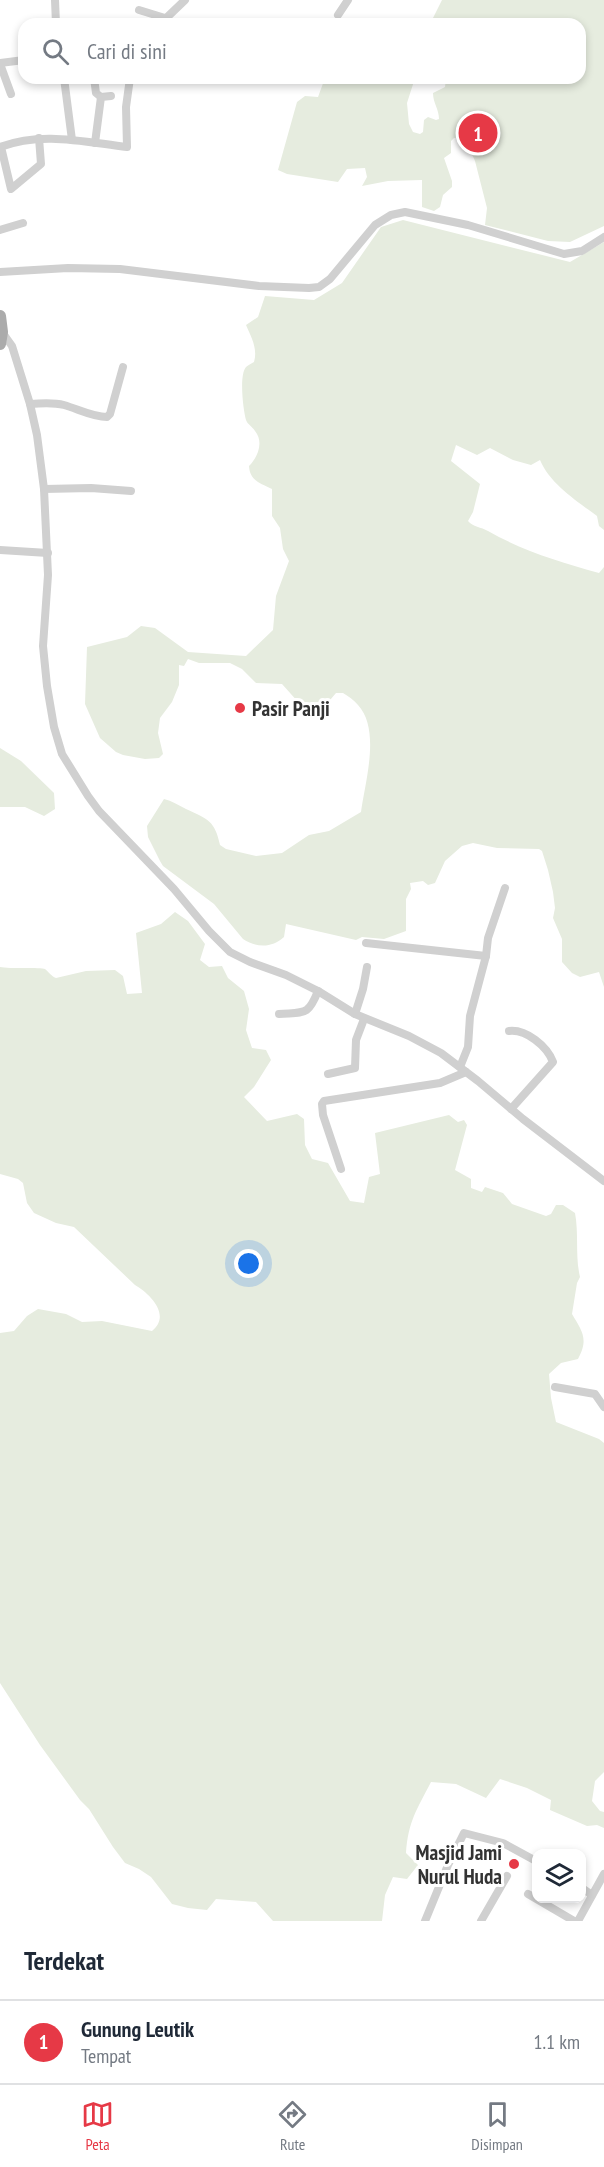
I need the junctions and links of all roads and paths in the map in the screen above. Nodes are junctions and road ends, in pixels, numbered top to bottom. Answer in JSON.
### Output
{"nodes":[{"id":1,"x":55,"y":0,"type":"edge"},
{"id":2,"x":185,"y":0,"type":"edge"},
{"id":3,"x":348,"y":0,"type":"edge"},
{"id":4,"x":140,"y":10,"type":"dead end"},
{"id":5,"x":338,"y":15,"type":"dead end"},
{"id":6,"x":56,"y":18,"type":"edge"},
{"id":7,"x":156,"y":18,"type":"edge"},
{"id":8,"x":165,"y":18,"type":"edge"},
{"id":9,"x":18,"y":61,"type":"edge"},
{"id":10,"x":0,"y":64,"type":"edge"},
{"id":11,"x":67,"y":84,"type":"edge"},
{"id":12,"x":95,"y":84,"type":"edge"},
{"id":13,"x":128,"y":84,"type":"edge"},
{"id":14,"x":11,"y":94,"type":"dead end"},
{"id":15,"x":111,"y":96,"type":"dead end"},
{"id":16,"x":101,"y":97,"type":"junction"},
{"id":17,"x":39,"y":138,"type":"junction"},
{"id":18,"x":72,"y":140,"type":"junction"},
{"id":19,"x":95,"y":143,"type":"junction"},
{"id":20,"x":0,"y":147,"type":"edge"},
{"id":21,"x":23,"y":223,"type":"dead end"},
{"id":22,"x":0,"y":230,"type":"edge"},
{"id":23,"x":604,"y":237,"type":"edge"},
{"id":24,"x":0,"y":272,"type":"edge"},
{"id":25,"x":0,"y":316,"type":"edge"},
{"id":26,"x":1,"y":338,"type":"edge"},
{"id":27,"x":123,"y":367,"type":"dead end"},
{"id":28,"x":30,"y":404,"type":"junction"},
{"id":29,"x":44,"y":489,"type":"junction"},
{"id":30,"x":131,"y":491,"type":"dead end"},
{"id":31,"x":0,"y":550,"type":"edge"},
{"id":32,"x":48,"y":553,"type":"junction"},
{"id":33,"x":505,"y":888,"type":"dead end"},
{"id":34,"x":366,"y":943,"type":"dead end"},
{"id":35,"x":486,"y":956,"type":"junction"},
{"id":36,"x":367,"y":967,"type":"dead end"},
{"id":37,"x":318,"y":991,"type":"junction"},
{"id":38,"x":279,"y":1014,"type":"dead end"},
{"id":39,"x":355,"y":1014,"type":"junction"},
{"id":40,"x":364,"y":1019,"type":"junction"},
{"id":41,"x":509,"y":1031,"type":"dead end"},
{"id":42,"x":463,"y":1070,"type":"junction"},
{"id":43,"x":328,"y":1074,"type":"dead end"},
{"id":44,"x":512,"y":1109,"type":"junction"},
{"id":45,"x":341,"y":1169,"type":"dead end"},
{"id":46,"x":604,"y":1181,"type":"edge"},
{"id":47,"x":555,"y":1387,"type":"dead end"},
{"id":48,"x":604,"y":1407,"type":"edge"},
{"id":49,"x":532,"y":1858,"type":"edge"},
{"id":50,"x":604,"y":1874,"type":"edge"},
{"id":51,"x":507,"y":1876,"type":"dead end"},
{"id":52,"x":586,"y":1891,"type":"edge"},
{"id":53,"x":528,"y":1894,"type":"dead end"},
{"id":54,"x":592,"y":1895,"type":"junction"},
{"id":55,"x":425,"y":1921,"type":"edge"},
{"id":56,"x":481,"y":1921,"type":"edge"},
{"id":57,"x":576,"y":1921,"type":"edge"}],
"edges":[{"from":1,"to":6,"type":"street"},
{"from":2,"to":8,"type":"street"},
{"from":3,"to":5,"type":"street"},
{"from":4,"to":7,"type":"street"},
{"from":9,"to":10,"type":"street"},
{"from":10,"to":14,"type":"street"},
{"from":11,"to":18,"type":"street"},
{"from":12,"to":16,"type":"street"},
{"from":13,"to":19,"type":"street"},
{"from":15,"to":16,"type":"street"},
{"from":16,"to":19,"type":"street"},
{"from":17,"to":18,"type":"street"},
{"from":17,"to":20,"type":"street"},
{"from":17,"to":20,"type":"street"},
{"from":18,"to":19,"type":"street"},
{"from":21,"to":22,"type":"street"},
{"from":23,"to":24,"type":"street"},
{"from":25,"to":26,"type":"main road"},
{"from":26,"to":28,"type":"street"},
{"from":27,"to":28,"type":"street"},
{"from":28,"to":29,"type":"street"},
{"from":29,"to":30,"type":"street"},
{"from":29,"to":32,"type":"street"},
{"from":31,"to":32,"type":"street"},
{"from":32,"to":37,"type":"street"},
{"from":33,"to":35,"type":"street"},
{"from":34,"to":35,"type":"street"},
{"from":35,"to":42,"type":"street"},
{"from":36,"to":39,"type":"street"},
{"from":37,"to":38,"type":"street"},
{"from":37,"to":39,"type":"street"},
{"from":39,"to":40,"type":"street"},
{"from":40,"to":42,"type":"street"},
{"from":40,"to":43,"type":"street"},
{"from":41,"to":44,"type":"street"},
{"from":42,"to":44,"type":"street"},
{"from":42,"to":45,"type":"street"},
{"from":44,"to":46,"type":"street"},
{"from":47,"to":48,"type":"street"},
{"from":49,"to":55,"type":"street"},
{"from":50,"to":54,"type":"street"},
{"from":51,"to":56,"type":"street"},
{"from":52,"to":54,"type":"street"},
{"from":53,"to":57,"type":"street"},
{"from":54,"to":57,"type":"street"}]}
